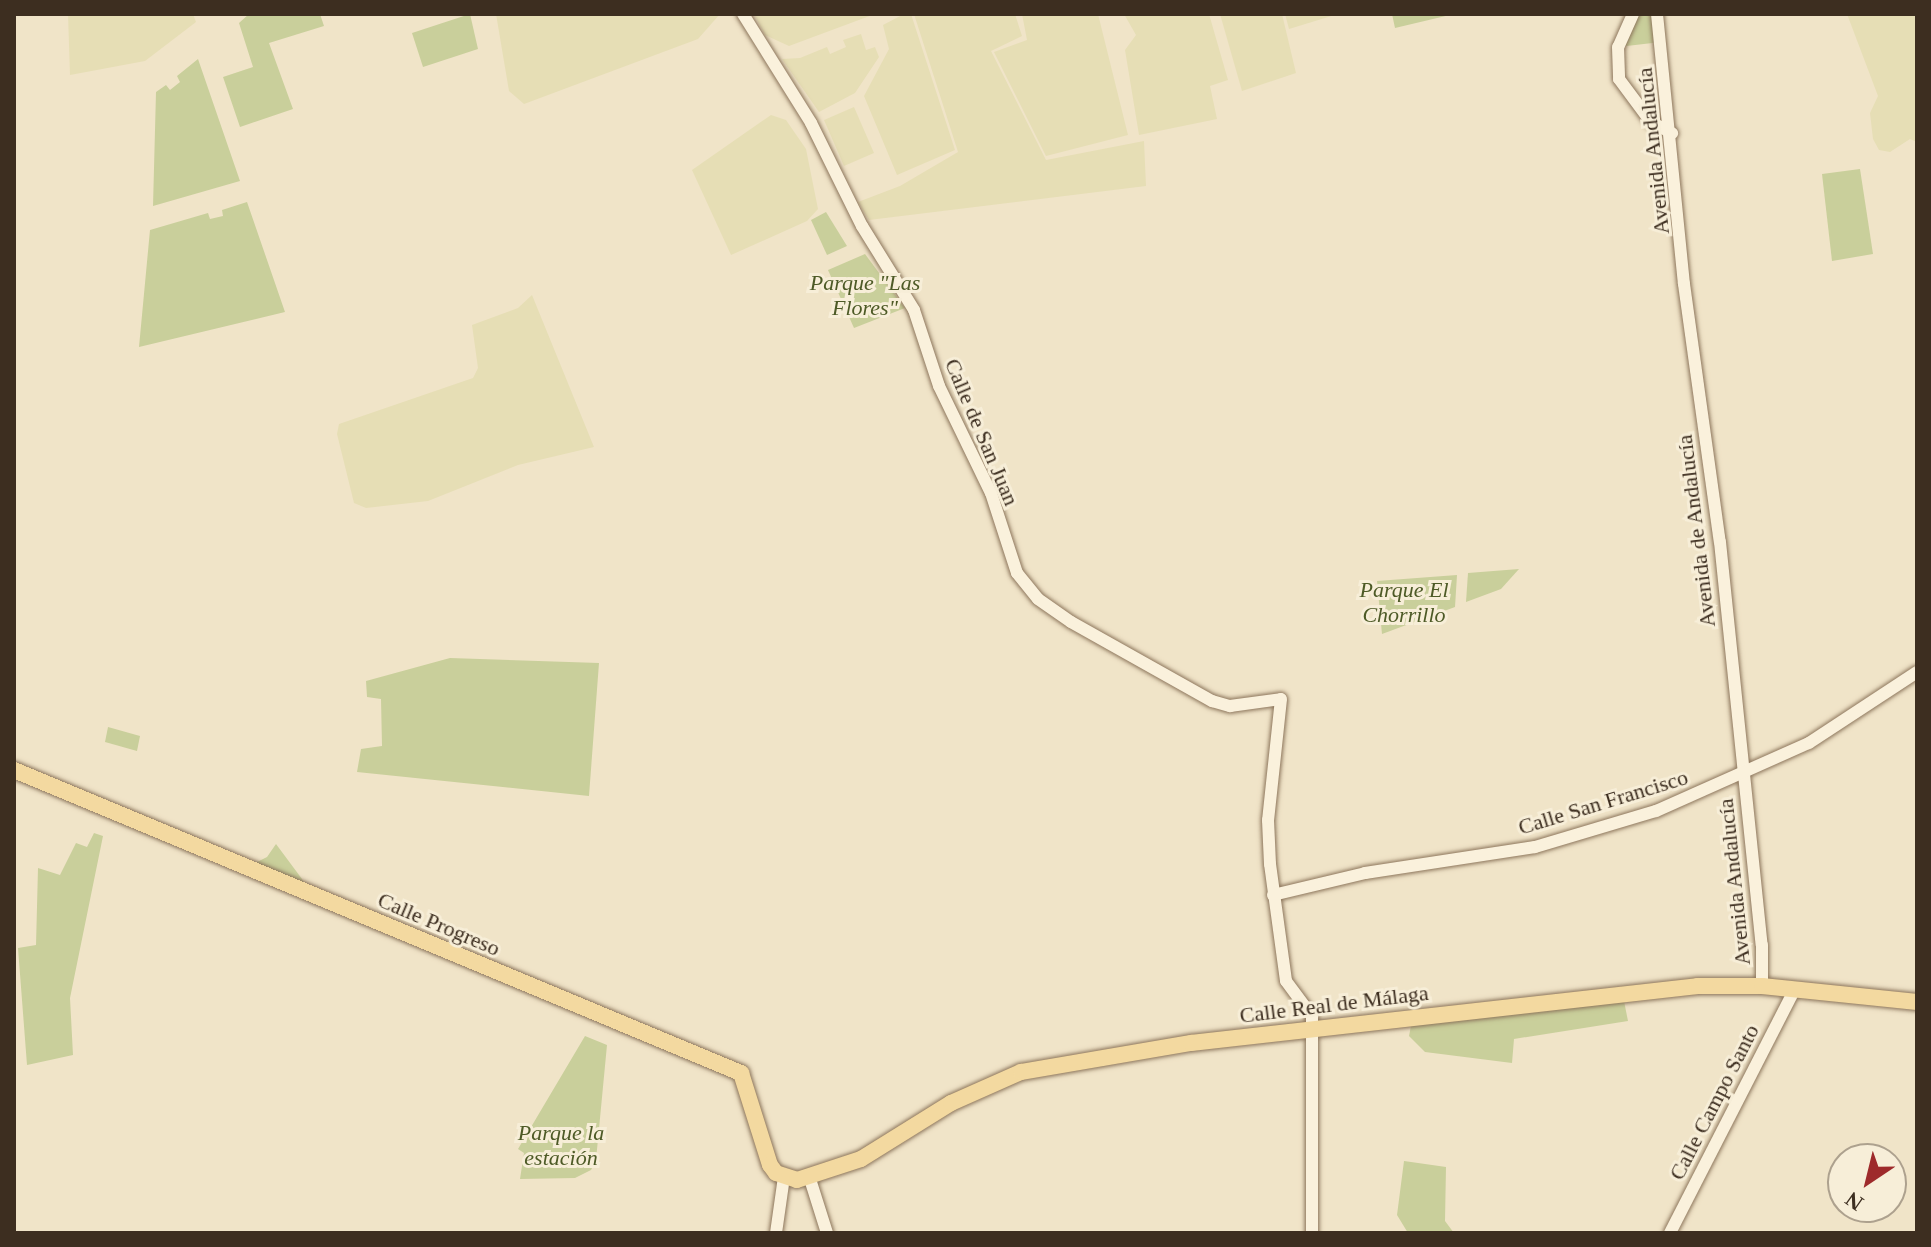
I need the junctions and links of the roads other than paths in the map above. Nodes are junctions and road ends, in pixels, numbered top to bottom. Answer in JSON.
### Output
{"nodes":[{"id":1,"x":743,"y":14,"type":"edge"},
{"id":2,"x":1633,"y":14,"type":"edge"},
{"id":3,"x":1657,"y":14,"type":"edge"},
{"id":4,"x":1672,"y":133,"type":"junction"},
{"id":5,"x":1684,"y":284,"type":"joint"},
{"id":6,"x":1917,"y":672,"type":"edge"},
{"id":7,"x":14,"y":770,"type":"edge"},
{"id":8,"x":1742,"y":774,"type":"junction"},
{"id":9,"x":1273,"y":895,"type":"junction"},
{"id":10,"x":1762,"y":986,"type":"junction"},
{"id":11,"x":1795,"y":989,"type":"junction"},
{"id":12,"x":1917,"y":1002,"type":"edge"},
{"id":13,"x":1313,"y":1031,"type":"junction"},
{"id":14,"x":784,"y":1177,"type":"junction"},
{"id":15,"x":810,"y":1179,"type":"junction"},
{"id":16,"x":776,"y":1233,"type":"edge"},
{"id":17,"x":827,"y":1233,"type":"edge"},
{"id":18,"x":1312,"y":1233,"type":"edge"},
{"id":19,"x":1670,"y":1233,"type":"edge"}],
"edges":[{"from":1,"to":9,"type":"street","name":"Calle de San Juan"},
{"from":2,"to":4,"type":"street"},
{"from":3,"to":4,"type":"street","name":"Avenida Andalucía"},
{"from":4,"to":5,"type":"street","name":"Avenida Andalucía"},
{"from":5,"to":8,"type":"street","name":"Avenida de Andalucía"},
{"from":6,"to":8,"type":"street","name":"Calle San Francisco"},
{"from":7,"to":14,"type":"main road","name":"Calle Progreso"},
{"from":8,"to":9,"type":"street","name":"Calle San Francisco"},
{"from":8,"to":10,"type":"street","name":"Avenida Andalucía"},
{"from":9,"to":13,"type":"street"},
{"from":10,"to":11,"type":"main road","name":"Calle Real de Málaga"},
{"from":10,"to":13,"type":"main road","name":"Calle Real de Málaga"},
{"from":11,"to":12,"type":"main road","name":"Calle Real de Málaga"},
{"from":11,"to":19,"type":"street","name":"Calle Campo Santo"},
{"from":13,"to":15,"type":"main road","name":"Calle Real de Málaga"},
{"from":13,"to":18,"type":"street"},
{"from":14,"to":15,"type":"main road","name":"Calle Real de Málaga"},
{"from":14,"to":16,"type":"street"},
{"from":15,"to":17,"type":"street"}]}
